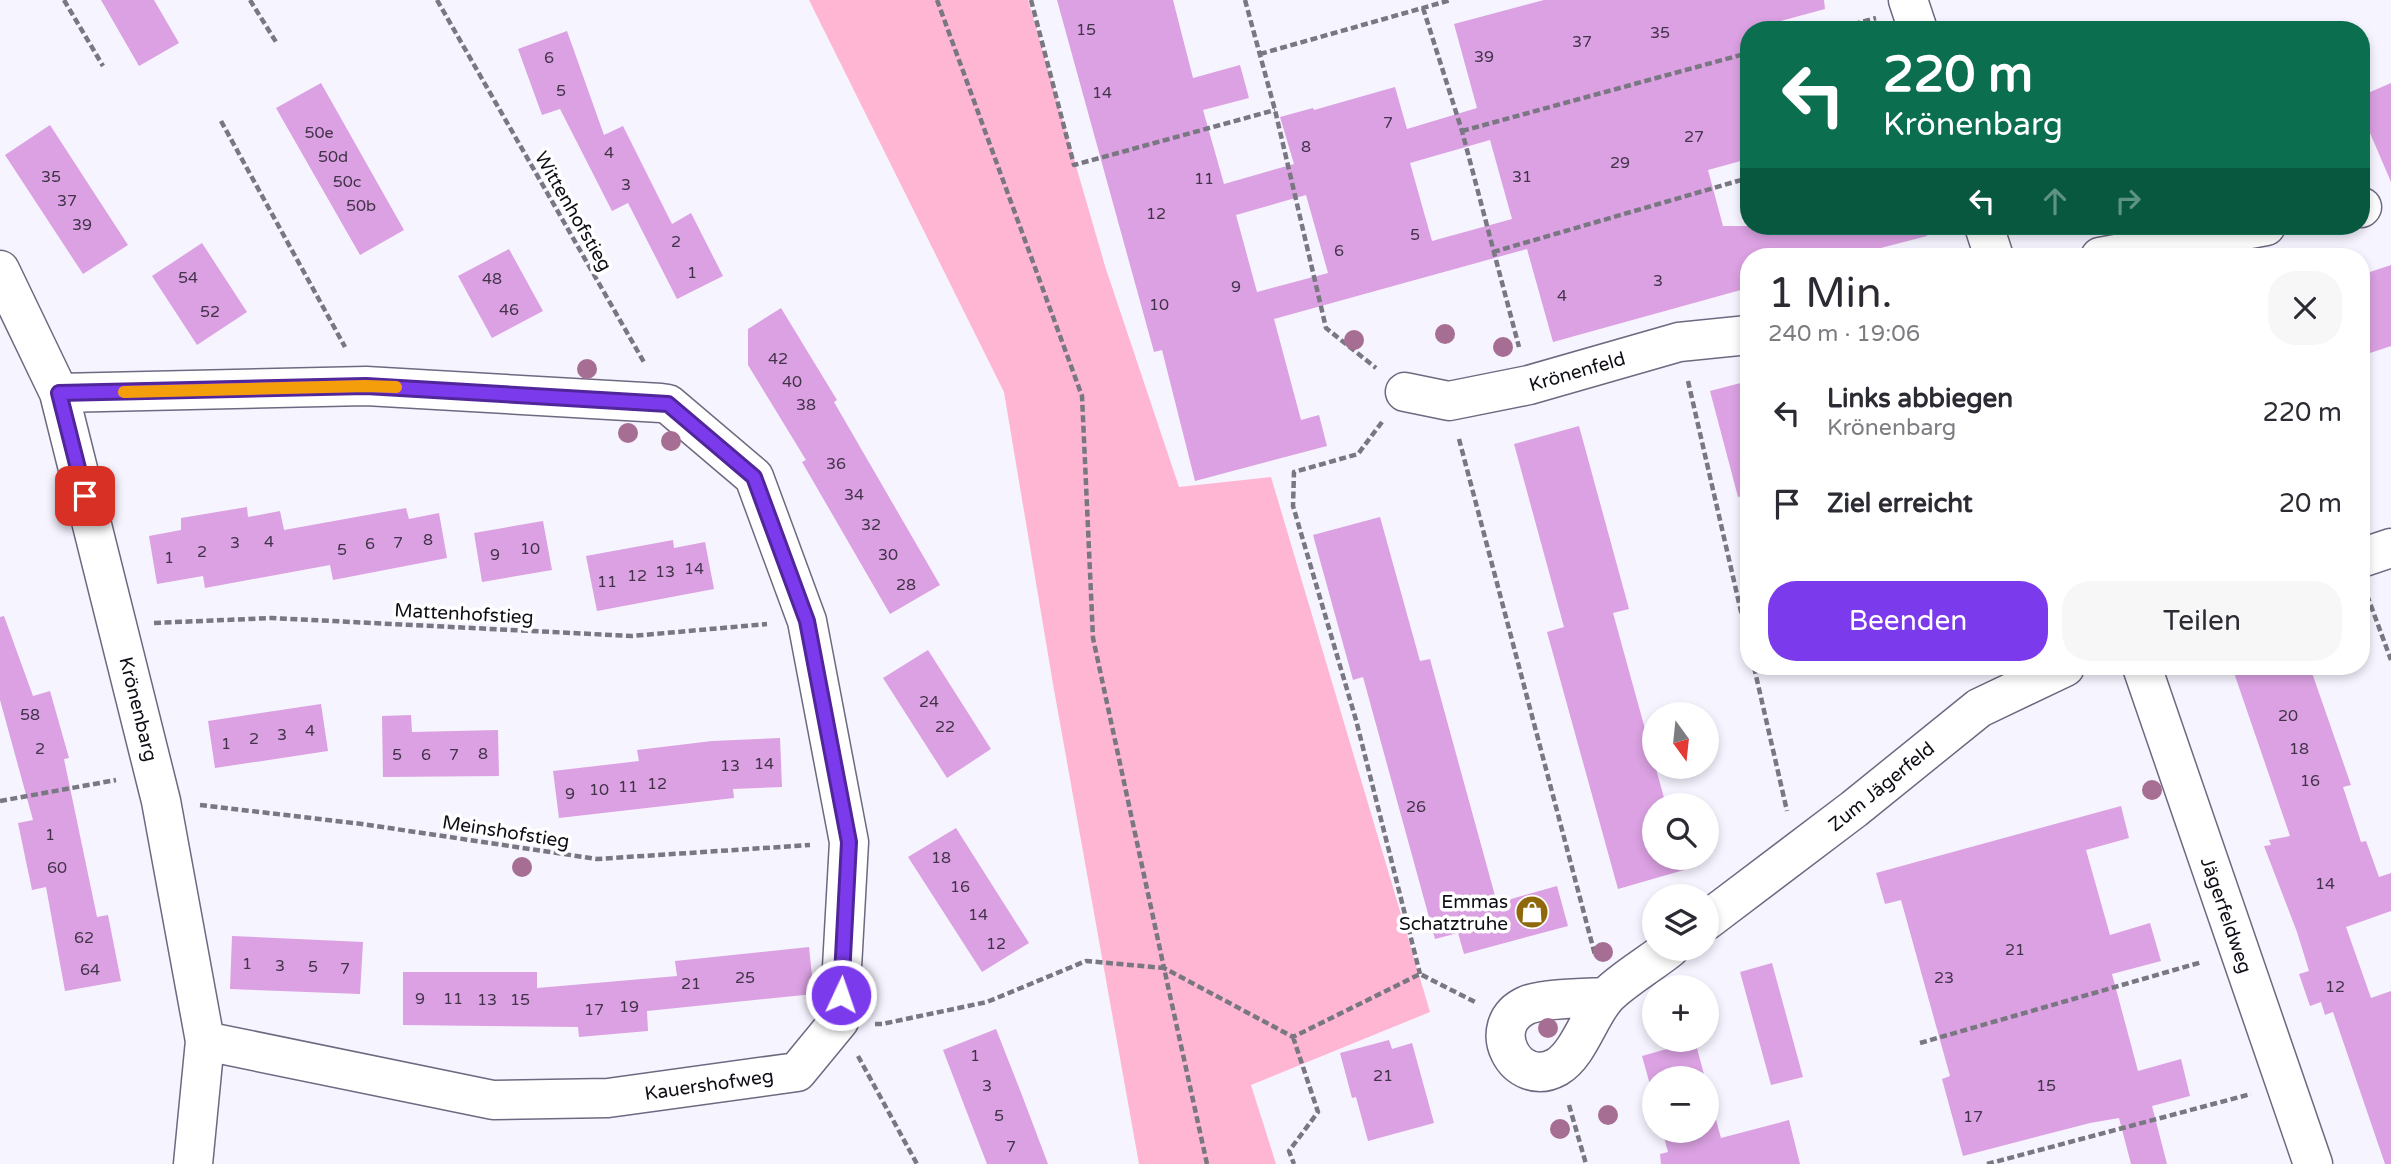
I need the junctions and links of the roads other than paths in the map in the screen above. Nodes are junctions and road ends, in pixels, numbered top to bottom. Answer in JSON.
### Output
{"nodes":[{"id":1,"x":1908,"y":0,"type":"edge"},
{"id":2,"x":1915,"y":21,"type":"edge"},
{"id":3,"x":2218,"y":235,"type":"edge"},
{"id":4,"x":2148,"y":248,"type":"edge"},
{"id":5,"x":0,"y":271,"type":"edge"},
{"id":6,"x":1740,"y":336,"type":"edge"},
{"id":7,"x":59,"y":393,"type":"junction"},
{"id":8,"x":1405,"y":393,"type":"road end"},
{"id":9,"x":2391,"y":548,"type":"edge"},
{"id":10,"x":2370,"y":568,"type":"edge"},
{"id":11,"x":2048,"y":675,"type":"edge"},
{"id":12,"x":2145,"y":675,"type":"edge"},
{"id":13,"x":1719,"y":911,"type":"edge"},
{"id":14,"x":1653,"y":961,"type":"edge"},
{"id":15,"x":1606,"y":996,"type":"junction"},
{"id":16,"x":205,"y":1041,"type":"junction"},
{"id":17,"x":193,"y":1164,"type":"edge"},
{"id":18,"x":2313,"y":1164,"type":"edge"}],
"edges":[{"from":1,"to":2,"type":"street"},
{"from":3,"to":4,"type":"street"},
{"from":5,"to":7,"type":"street","name":"Krönenbarg"},
{"from":6,"to":8,"type":"street","name":"Krönenfeld"},
{"from":7,"to":16,"type":"street","name":"Krönenbarg"},
{"from":7,"to":16,"type":"street","name":"Kauershofweg"},
{"from":9,"to":10,"type":"street"},
{"from":11,"to":13,"type":"street","name":"Zum Jägerfeld"},
{"from":12,"to":18,"type":"street","name":"Jägerfeldweg"},
{"from":14,"to":15,"type":"street"},
{"from":15,"to":15,"type":"street"},
{"from":16,"to":17,"type":"street","name":"Krönenbarg"}]}
